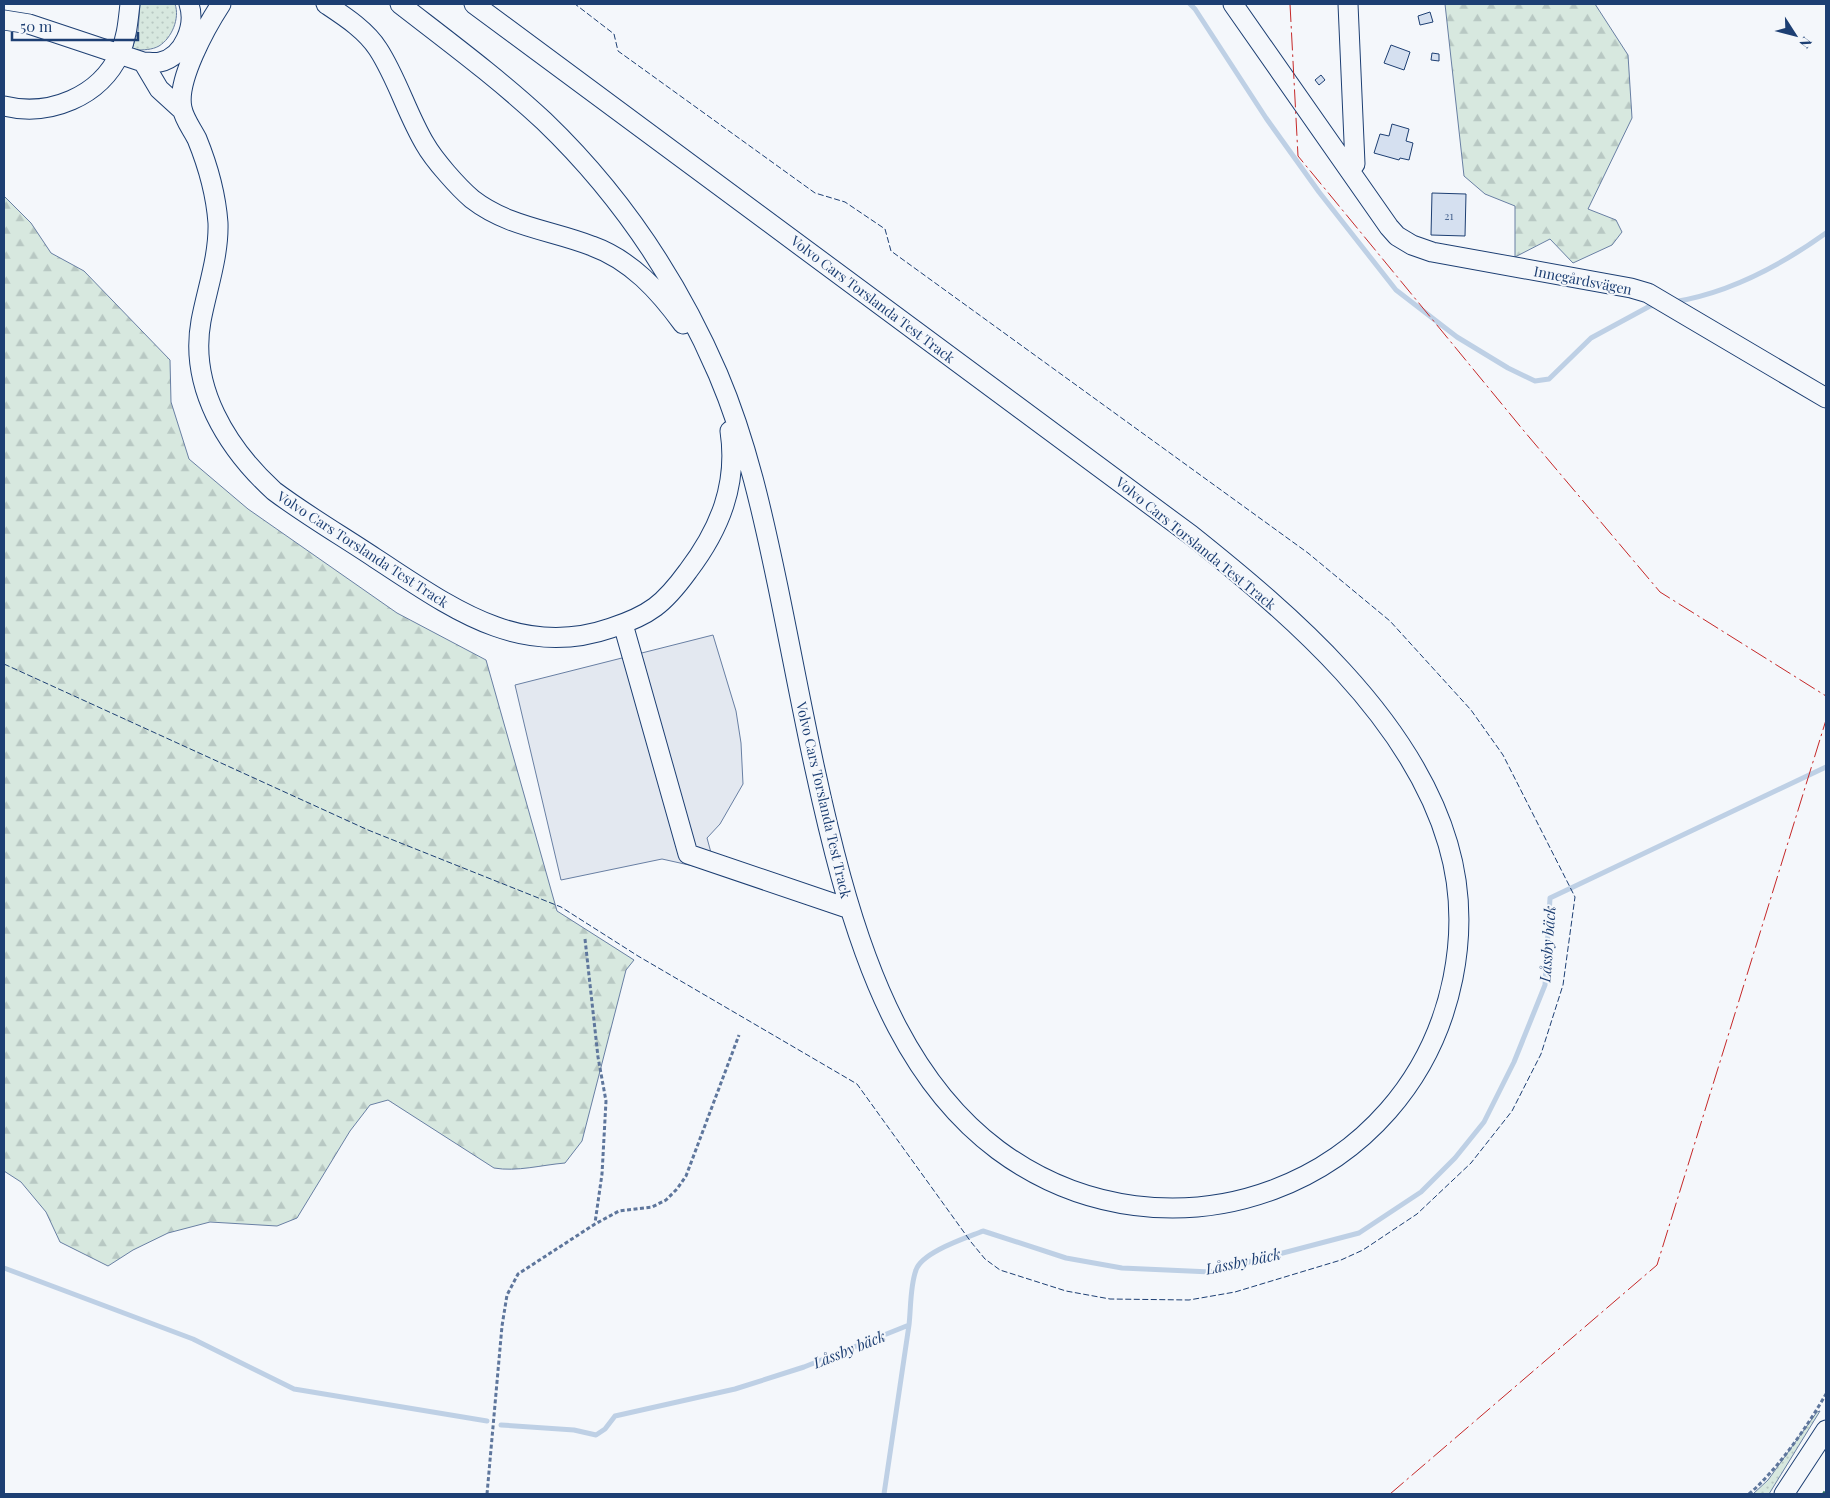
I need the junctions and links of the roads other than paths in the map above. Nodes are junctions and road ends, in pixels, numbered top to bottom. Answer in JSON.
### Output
{"nodes":[{"id":1,"x":130,"y":4,"type":"edge"},
{"id":2,"x":189,"y":4,"type":"edge"},
{"id":3,"x":221,"y":4,"type":"edge"},
{"id":4,"x":326,"y":4,"type":"edge"},
{"id":5,"x":400,"y":4,"type":"edge"},
{"id":6,"x":474,"y":4,"type":"edge"},
{"id":7,"x":1233,"y":4,"type":"edge"},
{"id":8,"x":1348,"y":4,"type":"edge"},
{"id":9,"x":4,"y":20,"type":"edge"},
{"id":10,"x":120,"y":53,"type":"junction"},
{"id":11,"x":144,"y":62,"type":"junction"},
{"id":12,"x":4,"y":106,"type":"edge"},
{"id":13,"x":182,"y":110,"type":"junction"},
{"id":14,"x":1350,"y":170,"type":"junction"},
{"id":15,"x":1826,"y":398,"type":"edge"},
{"id":16,"x":740,"y":434,"type":"junction"},
{"id":17,"x":664,"y":601,"type":"junction"},
{"id":18,"x":623,"y":624,"type":"junction"},
{"id":19,"x":850,"y":909,"type":"junction"},
{"id":20,"x":1826,"y":1430,"type":"edge"},
{"id":21,"x":1784,"y":1494,"type":"edge"}],
"edges":[{"from":1,"to":10,"type":"street"},
{"from":2,"to":11,"type":"street"},
{"from":3,"to":13,"type":"street"},
{"from":4,"to":17,"type":"street","name":"Volvo Cars Torslanda Test Track"},
{"from":5,"to":16,"type":"street","name":"Volvo Cars Torslanda Test Track"},
{"from":6,"to":19,"type":"street","name":"Volvo Cars Torslanda Test Track"},
{"from":7,"to":14,"type":"street","name":"Innegårdsvägen"},
{"from":8,"to":14,"type":"street"},
{"from":9,"to":10,"type":"street"},
{"from":10,"to":11,"type":"street"},
{"from":10,"to":12,"type":"street"},
{"from":11,"to":13,"type":"street"},
{"from":13,"to":18,"type":"street","name":"Volvo Cars Torslanda Test Track"},
{"from":14,"to":15,"type":"street","name":"Innegårdsvägen"},
{"from":16,"to":17,"type":"street","name":"Volvo Cars Torslanda Test Track"},
{"from":16,"to":19,"type":"street","name":"Volvo Cars Torslanda Test Track"},
{"from":17,"to":18,"type":"street","name":"Volvo Cars Torslanda Test Track"},
{"from":18,"to":19,"type":"street"},
{"from":20,"to":21,"type":"street"}]}
